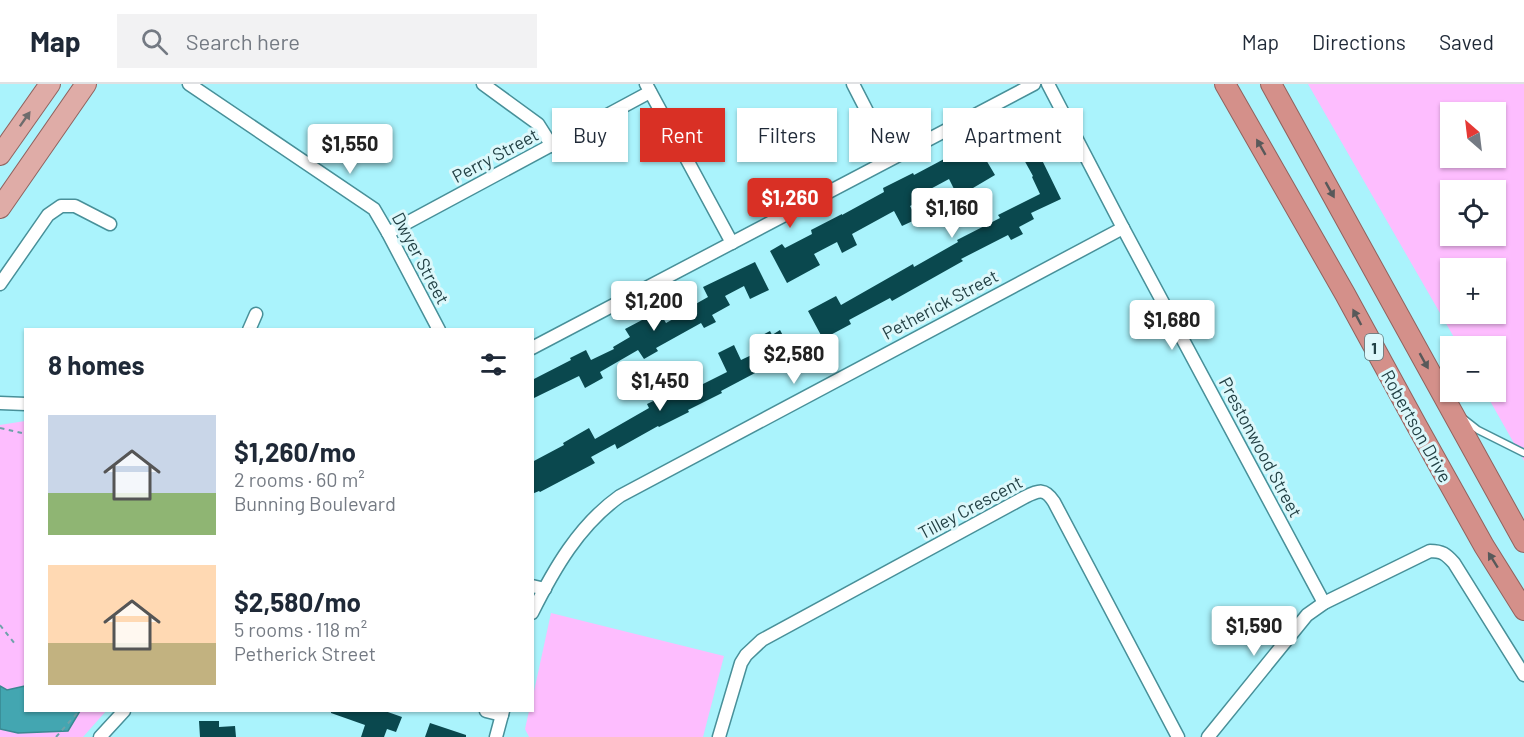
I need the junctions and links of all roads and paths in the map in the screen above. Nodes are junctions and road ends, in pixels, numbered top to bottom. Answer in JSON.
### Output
{"nodes":[{"id":1,"x":50,"y":84,"type":"edge"},
{"id":2,"x":87,"y":84,"type":"edge"},
{"id":3,"x":189,"y":84,"type":"edge"},
{"id":4,"x":483,"y":84,"type":"edge"},
{"id":5,"x":853,"y":84,"type":"edge"},
{"id":6,"x":1034,"y":84,"type":"edge"},
{"id":7,"x":1048,"y":84,"type":"edge"},
{"id":8,"x":1226,"y":84,"type":"edge"},
{"id":9,"x":1271,"y":84,"type":"edge"},
{"id":10,"x":648,"y":88,"type":"edge"},
{"id":11,"x":615,"y":108,"type":"edge"},
{"id":12,"x":865,"y":108,"type":"edge"},
{"id":13,"x":931,"y":137,"type":"edge"},
{"id":14,"x":552,"y":146,"type":"joint"},
{"id":15,"x":41,"y":150,"type":"junction"},
{"id":16,"x":0,"y":155,"type":"edge"},
{"id":17,"x":884,"y":162,"type":"edge"},
{"id":18,"x":0,"y":192,"type":"edge"},
{"id":19,"x":0,"y":208,"type":"edge"},
{"id":20,"x":110,"y":225,"type":"dead end"},
{"id":21,"x":1123,"y":228,"type":"junction"},
{"id":22,"x":388,"y":232,"type":"junction"},
{"id":23,"x":732,"y":243,"type":"junction"},
{"id":24,"x":0,"y":284,"type":"edge"},
{"id":25,"x":256,"y":315,"type":"dead end"},
{"id":26,"x":250,"y":328,"type":"edge"},
{"id":27,"x":438,"y":328,"type":"edge"},
{"id":28,"x":534,"y":347,"type":"edge"},
{"id":29,"x":0,"y":403,"type":"edge"},
{"id":30,"x":24,"y":404,"type":"edge"},
{"id":31,"x":1449,"y":407,"type":"junction"},
{"id":32,"x":0,"y":428,"type":"edge"},
{"id":33,"x":24,"y":434,"type":"edge"},
{"id":34,"x":1524,"y":453,"type":"edge"},
{"id":35,"x":1524,"y":542,"type":"edge"},
{"id":36,"x":539,"y":587,"type":"edge"},
{"id":37,"x":1324,"y":603,"type":"junction"},
{"id":38,"x":534,"y":606,"type":"edge"},
{"id":39,"x":1524,"y":610,"type":"edge"},
{"id":40,"x":0,"y":625,"type":"edge"},
{"id":41,"x":15,"y":644,"type":"dead end"},
{"id":42,"x":1524,"y":675,"type":"edge"},
{"id":43,"x":79,"y":712,"type":"edge"},
{"id":44,"x":123,"y":712,"type":"edge"},
{"id":45,"x":503,"y":713,"type":"edge"},
{"id":46,"x":56,"y":737,"type":"edge"},
{"id":47,"x":100,"y":737,"type":"edge"},
{"id":48,"x":496,"y":737,"type":"edge"},
{"id":49,"x":719,"y":737,"type":"edge"},
{"id":50,"x":1178,"y":737,"type":"edge"},
{"id":51,"x":1208,"y":737,"type":"edge"}],
"edges":[{"from":16,"to":1,"type":"main road","one_way":true},
{"from":2,"to":15,"type":"main road"},
{"from":3,"to":22,"type":"street","name":"Dwyer Street"},
{"from":4,"to":14,"type":"street"},
{"from":5,"to":12,"type":"street"},
{"from":6,"to":13,"type":"street"},
{"from":7,"to":21,"type":"street","name":"Prestonwood Street"},
{"from":39,"to":8,"type":"highway","name":"Robertson Drive","number":"1","one_way":true},
{"from":9,"to":31,"type":"highway","name":"Robertson Drive","number":"1","one_way":true},
{"from":10,"to":11,"type":"street","name":"Perry Street"},
{"from":10,"to":23,"type":"street"},
{"from":14,"to":22,"type":"street","name":"Perry Street"},
{"from":15,"to":18,"type":"main road"},
{"from":15,"to":19,"type":"main road"},
{"from":17,"to":23,"type":"street"},
{"from":20,"to":24,"type":"street"},
{"from":21,"to":36,"type":"street","name":"Petherick Street"},
{"from":21,"to":37,"type":"street","name":"Prestonwood Street"},
{"from":22,"to":27,"type":"street","name":"Dwyer Street"},
{"from":23,"to":28,"type":"street"},
{"from":25,"to":26,"type":"street"},
{"from":29,"to":30,"type":"street"},
{"from":31,"to":34,"type":"lane"},
{"from":31,"to":35,"type":"highway","name":"Robertson Drive","number":"1"},
{"from":32,"to":33,"type":"path"},
{"from":36,"to":38,"type":"street","name":"Petherick Street"},
{"from":37,"to":42,"type":"street"},
{"from":37,"to":51,"type":"street"},
{"from":40,"to":41,"type":"path"},
{"from":43,"to":46,"type":"path"},
{"from":44,"to":47,"type":"street"},
{"from":45,"to":48,"type":"street"},
{"from":49,"to":50,"type":"street","name":"Tilley Crescent"}]}
